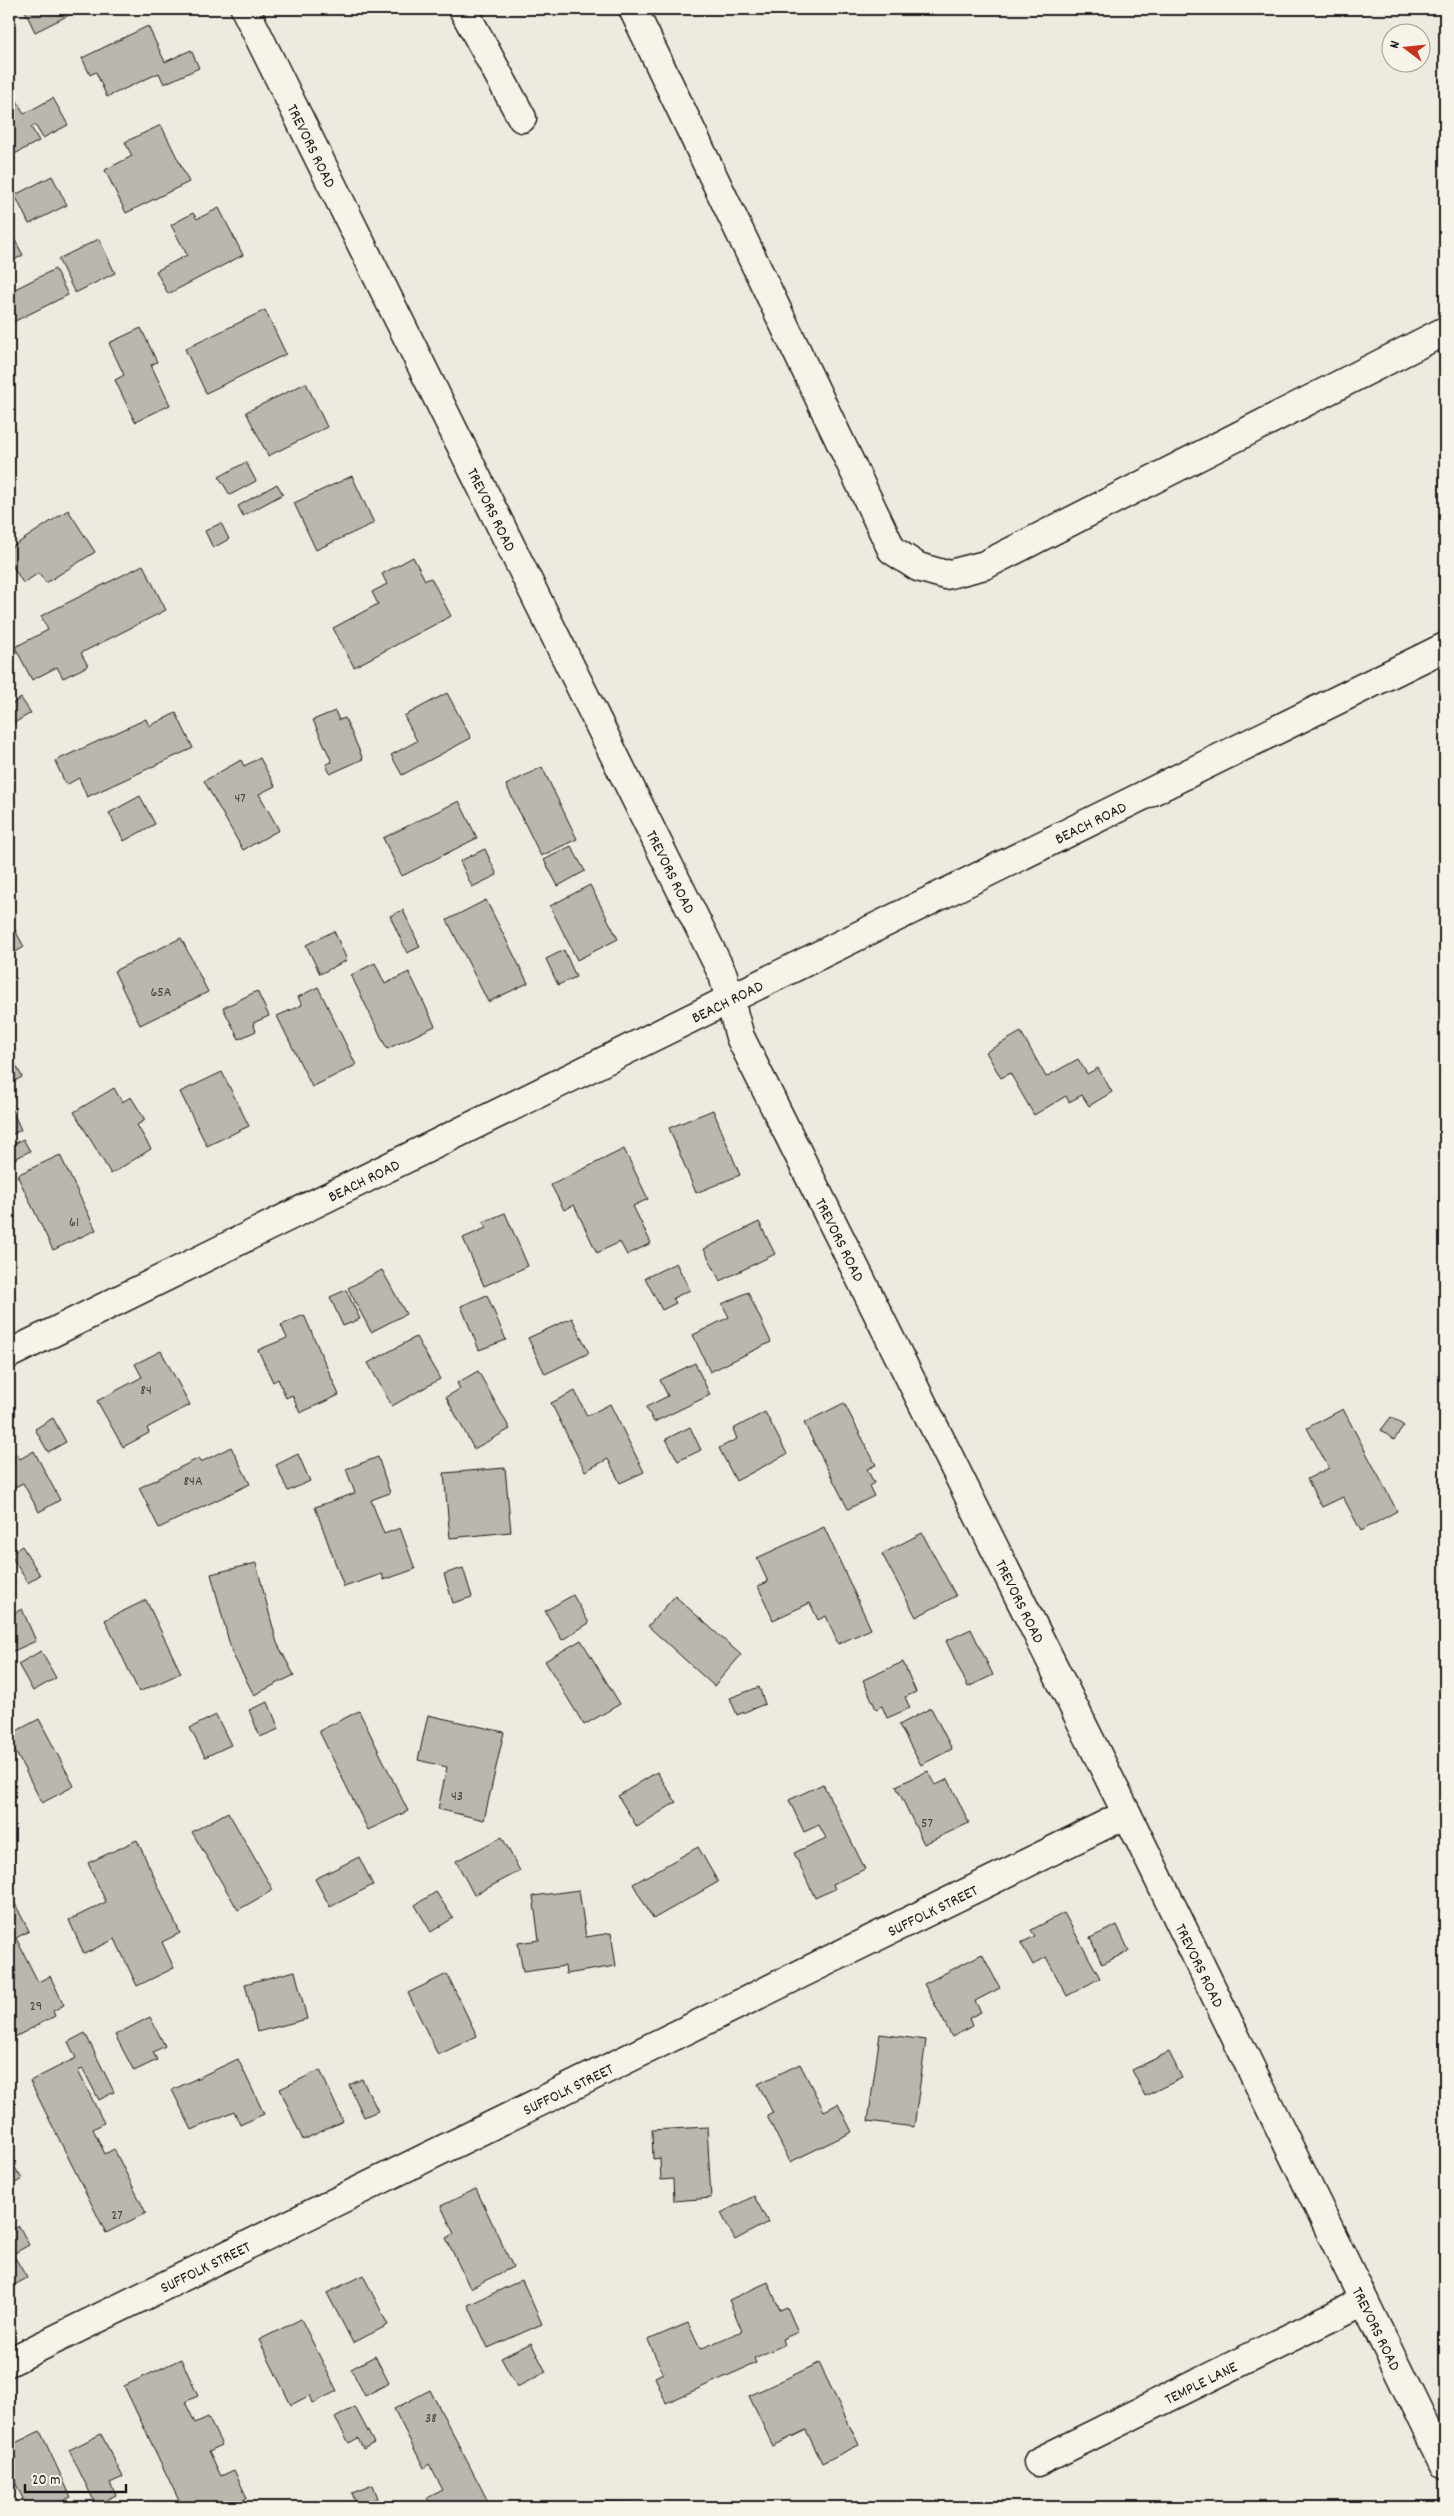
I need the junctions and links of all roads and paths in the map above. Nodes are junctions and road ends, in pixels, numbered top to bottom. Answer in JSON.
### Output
{"nodes":[{"id":1,"x":245,"y":9,"type":"edge"},
{"id":2,"x":463,"y":9,"type":"edge"},
{"id":3,"x":633,"y":9,"type":"edge"},
{"id":4,"x":522,"y":118,"type":"dead end"},
{"id":5,"x":1445,"y":331,"type":"edge"},
{"id":6,"x":1445,"y":647,"type":"edge"},
{"id":7,"x":729,"y":999,"type":"junction"},
{"id":8,"x":9,"y":1354,"type":"edge"},
{"id":9,"x":1127,"y":1814,"type":"junction"},
{"id":10,"x":1364,"y":2301,"type":"junction"},
{"id":11,"x":9,"y":2362,"type":"edge"},
{"id":12,"x":1038,"y":2462,"type":"dead end"},
{"id":13,"x":1445,"y":2467,"type":"edge"}],
"edges":[{"from":1,"to":7,"type":"street","name":"TREVORS ROAD"},
{"from":2,"to":4,"type":"street"},
{"from":3,"to":5,"type":"street"},
{"from":6,"to":7,"type":"street","name":"BEACH ROAD"},
{"from":7,"to":8,"type":"street","name":"BEACH ROAD"},
{"from":7,"to":9,"type":"street","name":"TREVORS ROAD"},
{"from":9,"to":10,"type":"street","name":"TREVORS ROAD"},
{"from":9,"to":11,"type":"street","name":"SUFFOLK STREET"},
{"from":10,"to":12,"type":"street","name":"TEMPLE LANE"},
{"from":10,"to":13,"type":"street","name":"TREVORS ROAD"}]}
